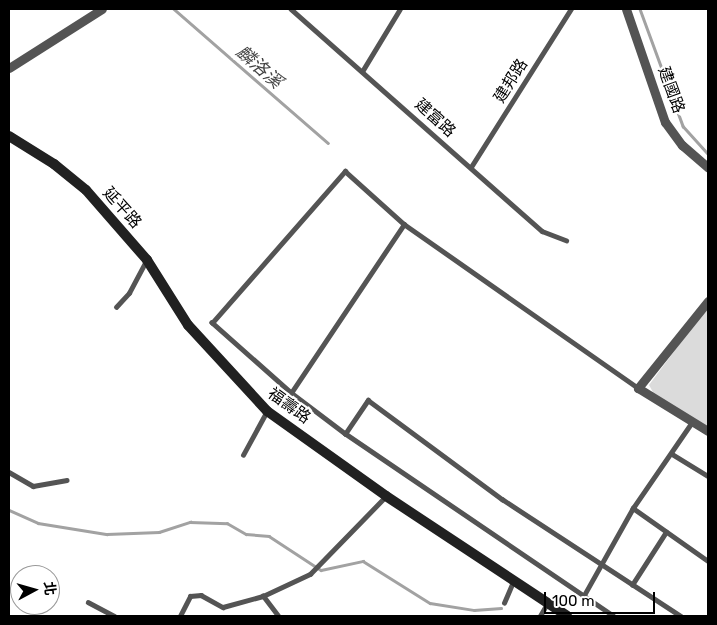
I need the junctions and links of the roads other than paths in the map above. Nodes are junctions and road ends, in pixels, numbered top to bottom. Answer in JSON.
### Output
{"nodes":[{"id":1,"x":102,"y":9,"type":"edge"},
{"id":2,"x":291,"y":9,"type":"edge"},
{"id":3,"x":400,"y":9,"type":"edge"},
{"id":4,"x":571,"y":9,"type":"edge"},
{"id":5,"x":626,"y":9,"type":"edge"},
{"id":6,"x":9,"y":68,"type":"edge"},
{"id":7,"x":363,"y":70,"type":"junction"},
{"id":8,"x":9,"y":136,"type":"edge"},
{"id":9,"x":471,"y":167,"type":"junction"},
{"id":10,"x":708,"y":168,"type":"edge"},
{"id":11,"x":404,"y":224,"type":"junction"},
{"id":12,"x":566,"y":240,"type":"dead end"},
{"id":13,"x":147,"y":260,"type":"junction"},
{"id":14,"x":708,"y":301,"type":"edge"},
{"id":15,"x":116,"y":307,"type":"dead end"},
{"id":16,"x":188,"y":325,"type":"joint"},
{"id":17,"x":638,"y":388,"type":"junction"},
{"id":18,"x":291,"y":393,"type":"junction"},
{"id":19,"x":267,"y":411,"type":"junction"},
{"id":20,"x":692,"y":422,"type":"junction"},
{"id":21,"x":708,"y":432,"type":"edge"},
{"id":22,"x":345,"y":434,"type":"junction"},
{"id":23,"x":243,"y":454,"type":"dead end"},
{"id":24,"x":672,"y":454,"type":"junction"},
{"id":25,"x":9,"y":472,"type":"edge"},
{"id":26,"x":708,"y":476,"type":"edge"},
{"id":27,"x":66,"y":480,"type":"dead end"},
{"id":28,"x":386,"y":496,"type":"junction"},
{"id":29,"x":633,"y":508,"type":"junction"},
{"id":30,"x":666,"y":532,"type":"junction"},
{"id":31,"x":708,"y":562,"type":"edge"},
{"id":32,"x":601,"y":565,"type":"junction"},
{"id":33,"x":513,"y":582,"type":"junction"},
{"id":34,"x":632,"y":585,"type":"junction"},
{"id":35,"x":263,"y":596,"type":"junction"},
{"id":36,"x":583,"y":597,"type":"junction"},
{"id":37,"x":88,"y":602,"type":"dead end"},
{"id":38,"x":504,"y":603,"type":"dead end"},
{"id":39,"x":547,"y":604,"type":"junction"},
{"id":40,"x":114,"y":616,"type":"edge"},
{"id":41,"x":180,"y":616,"type":"edge"},
{"id":42,"x":278,"y":616,"type":"edge"},
{"id":43,"x":540,"y":616,"type":"edge"},
{"id":44,"x":567,"y":616,"type":"edge"},
{"id":45,"x":614,"y":616,"type":"edge"},
{"id":46,"x":681,"y":616,"type":"edge"}],
"edges":[{"from":1,"to":6,"type":"street"},
{"from":2,"to":7,"type":"lane","name":"建富路"},
{"from":3,"to":7,"type":"lane"},
{"from":4,"to":9,"type":"lane","name":"建邦路"},
{"from":5,"to":10,"type":"street","name":"建國路"},
{"from":7,"to":9,"type":"lane","name":"建富路"},
{"from":8,"to":13,"type":"street","name":"延平路"},
{"from":9,"to":12,"type":"lane","name":"建富路"},
{"from":11,"to":17,"type":"lane"},
{"from":11,"to":18,"type":"lane"},
{"from":11,"to":18,"type":"lane"},
{"from":13,"to":15,"type":"lane"},
{"from":13,"to":16,"type":"street","name":"延平路"},
{"from":14,"to":17,"type":"street"},
{"from":16,"to":19,"type":"street","name":"福壽路"},
{"from":17,"to":20,"type":"street"},
{"from":18,"to":22,"type":"lane"},
{"from":19,"to":23,"type":"lane"},
{"from":19,"to":28,"type":"street","name":"福壽路"},
{"from":20,"to":21,"type":"street"},
{"from":20,"to":24,"type":"lane"},
{"from":22,"to":32,"type":"lane"},
{"from":22,"to":36,"type":"lane"},
{"from":24,"to":26,"type":"lane"},
{"from":24,"to":29,"type":"lane"},
{"from":25,"to":27,"type":"lane"},
{"from":28,"to":33,"type":"street","name":"福壽路"},
{"from":28,"to":35,"type":"lane"},
{"from":29,"to":30,"type":"lane"},
{"from":29,"to":32,"type":"lane"},
{"from":30,"to":31,"type":"lane"},
{"from":30,"to":34,"type":"lane"},
{"from":32,"to":34,"type":"lane"},
{"from":32,"to":36,"type":"lane"},
{"from":33,"to":38,"type":"lane"},
{"from":33,"to":39,"type":"street","name":"福壽路"},
{"from":34,"to":46,"type":"lane"},
{"from":35,"to":41,"type":"lane"},
{"from":35,"to":42,"type":"lane"},
{"from":36,"to":45,"type":"lane"},
{"from":37,"to":40,"type":"lane"},
{"from":39,"to":43,"type":"lane"},
{"from":39,"to":44,"type":"street","name":"福壽路"}]}
